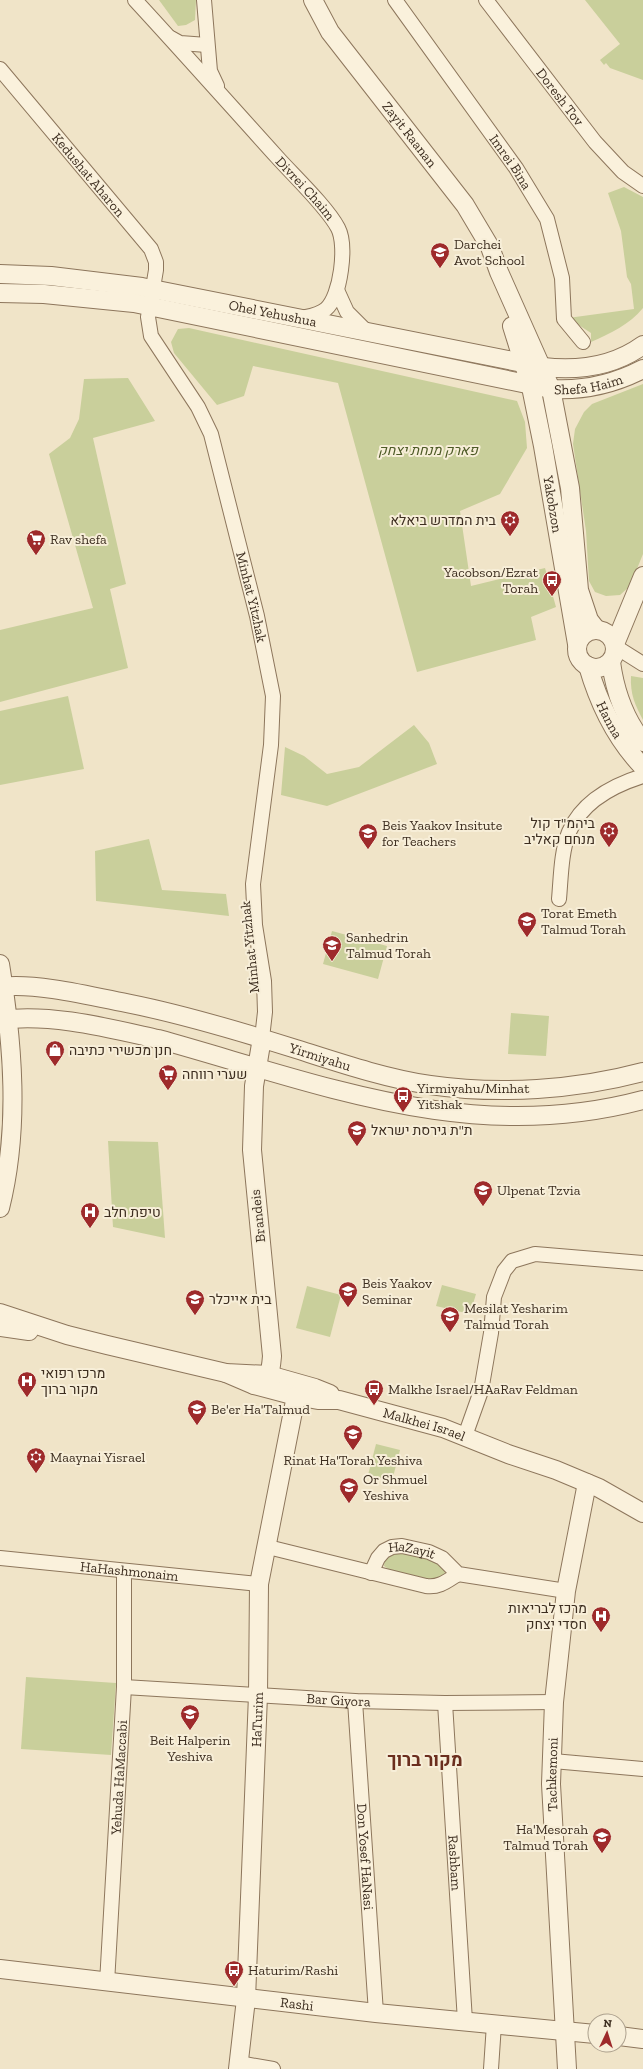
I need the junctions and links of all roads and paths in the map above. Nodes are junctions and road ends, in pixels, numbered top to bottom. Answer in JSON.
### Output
{"nodes":[{"id":1,"x":135,"y":0,"type":"edge"},
{"id":2,"x":204,"y":0,"type":"edge"},
{"id":3,"x":313,"y":0,"type":"edge"},
{"id":4,"x":395,"y":0,"type":"edge"},
{"id":5,"x":486,"y":0,"type":"edge"},
{"id":6,"x":162,"y":30,"type":"junction"},
{"id":7,"x":207,"y":45,"type":"junction"},
{"id":8,"x":0,"y":69,"type":"edge"},
{"id":9,"x":229,"y":104,"type":"junction"},
{"id":10,"x":643,"y":186,"type":"edge"},
{"id":11,"x":1,"y":270,"type":"edge"},
{"id":12,"x":499,"y":272,"type":"junction"},
{"id":13,"x":154,"y":289,"type":"junction"},
{"id":14,"x":337,"y":290,"type":"junction"},
{"id":15,"x":0,"y":293,"type":"edge"},
{"id":16,"x":154,"y":307,"type":"junction"},
{"id":17,"x":297,"y":318,"type":"junction"},
{"id":18,"x":368,"y":333,"type":"junction"},
{"id":19,"x":583,"y":342,"type":"dead end"},
{"id":20,"x":643,"y":345,"type":"edge"},
{"id":21,"x":524,"y":365,"type":"junction"},
{"id":22,"x":543,"y":367,"type":"junction"},
{"id":23,"x":643,"y":369,"type":"edge"},
{"id":24,"x":531,"y":387,"type":"junction"},
{"id":25,"x":551,"y":390,"type":"junction"},
{"id":26,"x":643,"y":576,"type":"edge"},
{"id":27,"x":634,"y":599,"type":"junction"},
{"id":28,"x":598,"y":630,"type":"junction"},
{"id":29,"x":577,"y":644,"type":"junction"},
{"id":30,"x":613,"y":653,"type":"junction"},
{"id":31,"x":643,"y":665,"type":"edge"},
{"id":32,"x":588,"y":666,"type":"junction"},
{"id":33,"x":643,"y":742,"type":"edge"},
{"id":34,"x":643,"y":766,"type":"edge"},
{"id":35,"x":643,"y":776,"type":"edge"},
{"id":36,"x":559,"y":899,"type":"dead end"},
{"id":37,"x":0,"y":964,"type":"edge"},
{"id":38,"x":2,"y":987,"type":"edge"},
{"id":39,"x":4,"y":1019,"type":"edge"},
{"id":40,"x":32,"y":1019,"type":"junction"},
{"id":41,"x":257,"y":1037,"type":"junction"},
{"id":42,"x":257,"y":1066,"type":"junction"},
{"id":43,"x":11,"y":1068,"type":"junction"},
{"id":44,"x":643,"y":1072,"type":"edge"},
{"id":45,"x":643,"y":1100,"type":"edge"},
{"id":46,"x":0,"y":1208,"type":"edge"},
{"id":47,"x":643,"y":1263,"type":"edge"},
{"id":48,"x":0,"y":1313,"type":"edge"},
{"id":49,"x":0,"y":1327,"type":"edge"},
{"id":50,"x":67,"y":1335,"type":"junction"},
{"id":51,"x":226,"y":1373,"type":"junction"},
{"id":52,"x":269,"y":1375,"type":"junction"},
{"id":53,"x":254,"y":1385,"type":"junction"},
{"id":54,"x":315,"y":1388,"type":"junction"},
{"id":55,"x":296,"y":1396,"type":"junction"},
{"id":56,"x":339,"y":1400,"type":"junction"},
{"id":57,"x":465,"y":1436,"type":"junction"},
{"id":58,"x":587,"y":1488,"type":"junction"},
{"id":59,"x":643,"y":1514,"type":"edge"},
{"id":60,"x":268,"y":1547,"type":"junction"},
{"id":61,"x":0,"y":1558,"type":"edge"},
{"id":62,"x":124,"y":1571,"type":"junction"},
{"id":63,"x":372,"y":1573,"type":"junction"},
{"id":64,"x":458,"y":1574,"type":"junction"},
{"id":65,"x":260,"y":1584,"type":"junction"},
{"id":66,"x":566,"y":1592,"type":"junction"},
{"id":67,"x":124,"y":1687,"type":"junction"},
{"id":68,"x":258,"y":1695,"type":"junction"},
{"id":69,"x":355,"y":1701,"type":"junction"},
{"id":70,"x":554,"y":1702,"type":"junction"},
{"id":71,"x":445,"y":1704,"type":"junction"},
{"id":72,"x":552,"y":1762,"type":"junction"},
{"id":73,"x":643,"y":1769,"type":"edge"},
{"id":74,"x":0,"y":1969,"type":"edge"},
{"id":75,"x":107,"y":1983,"type":"junction"},
{"id":76,"x":246,"y":1999,"type":"junction"},
{"id":77,"x":376,"y":2013,"type":"junction"},
{"id":78,"x":465,"y":2021,"type":"junction"},
{"id":79,"x":494,"y":2024,"type":"junction"},
{"id":80,"x":566,"y":2030,"type":"junction"},
{"id":81,"x":587,"y":2033,"type":"edge"},
{"id":82,"x":627,"y":2037,"type":"edge"},
{"id":83,"x":643,"y":2039,"type":"edge"},
{"id":84,"x":239,"y":2066,"type":"edge"},
{"id":85,"x":273,"y":2069,"type":"edge"},
{"id":86,"x":491,"y":2069,"type":"edge"},
{"id":87,"x":567,"y":2069,"type":"edge"}],
"edges":[{"from":1,"to":6,"type":"street","name":"Divrei Chaim"},
{"from":2,"to":7,"type":"street"},
{"from":3,"to":12,"type":"street","name":"Zayit Raanan"},
{"from":4,"to":19,"type":"street","name":"Imrei Bina"},
{"from":5,"to":10,"type":"street","name":"Doresh Tov"},
{"from":6,"to":7,"type":"street","name":"Divrei Chaim"},
{"from":6,"to":9,"type":"street","name":"Divrei Chaim"},
{"from":7,"to":9,"type":"street","name":"Divrei Chaim"},
{"from":8,"to":13,"type":"street","name":"Kedushat Aharon"},
{"from":9,"to":14,"type":"street","name":"Divrei Chaim"},
{"from":11,"to":13,"type":"street","name":"Ohel Yehushua"},
{"from":12,"to":21,"type":"street","name":"Zayit Raanan"},
{"from":12,"to":22,"type":"street","name":"Zayit Raanan"},
{"from":13,"to":16,"type":"street","name":"Minhat Yitzhak"},
{"from":13,"to":17,"type":"street","name":"Ohel Yehushua"},
{"from":14,"to":17,"type":"street","name":"Divrei Chaim"},
{"from":14,"to":18,"type":"street"},
{"from":15,"to":16,"type":"street","name":"Ohel Yehushua"},
{"from":16,"to":24,"type":"street","name":"Ohel Yehushua"},
{"from":16,"to":41,"type":"street","name":"Minhat Yitzhak"},
{"from":17,"to":18,"type":"street","name":"Ohel Yehushua"},
{"from":18,"to":21,"type":"street","name":"Ohel Yehushua"},
{"from":20,"to":22,"type":"street","name":"Shefa Haim"},
{"from":21,"to":22,"type":"street","name":"Ohel Yehushua"},
{"from":21,"to":24,"type":"street","name":"Yakobzon"},
{"from":22,"to":25,"type":"street","name":"Yakobzon"},
{"from":23,"to":25,"type":"street","name":"Shefa Haim"},
{"from":24,"to":25,"type":"street","name":"Shefa Haim"},
{"from":24,"to":29,"type":"street","name":"Yakobzon"},
{"from":25,"to":28,"type":"street","name":"Yakobzon"},
{"from":26,"to":27,"type":"street"},
{"from":27,"to":28,"type":"street"},
{"from":27,"to":30,"type":"street"},
{"from":28,"to":29,"type":"street"},
{"from":28,"to":30,"type":"street"},
{"from":29,"to":32,"type":"street"},
{"from":30,"to":31,"type":"street"},
{"from":30,"to":32,"type":"street"},
{"from":30,"to":33,"type":"street","name":"Hanna"},
{"from":32,"to":34,"type":"street","name":"Hanna"},
{"from":35,"to":36,"type":"street"},
{"from":37,"to":38,"type":"street"},
{"from":38,"to":39,"type":"street"},
{"from":38,"to":41,"type":"street","name":"Yirmiyahu"},
{"from":39,"to":40,"type":"street","name":"Yirmiyahu"},
{"from":39,"to":43,"type":"street"},
{"from":40,"to":42,"type":"street","name":"Yirmiyahu"},
{"from":40,"to":43,"type":"street"},
{"from":41,"to":42,"type":"street","name":"Brandeis"},
{"from":41,"to":44,"type":"street","name":"Yirmiyahu"},
{"from":42,"to":45,"type":"street","name":"Yirmiyahu"},
{"from":42,"to":52,"type":"street","name":"Brandeis"},
{"from":43,"to":46,"type":"street"},
{"from":47,"to":57,"type":"street"},
{"from":48,"to":50,"type":"street","name":"Malkhei Israel"},
{"from":49,"to":50,"type":"street","name":"Malkhei Israel"},
{"from":50,"to":51,"type":"street","name":"Malkhei Israel"},
{"from":51,"to":52,"type":"street","name":"Malkhei Israel"},
{"from":51,"to":53,"type":"street","name":"Malkhei Israel"},
{"from":52,"to":53,"type":"street"},
{"from":52,"to":54,"type":"street","name":"Malkhei Israel"},
{"from":53,"to":55,"type":"street","name":"Malkhei Israel"},
{"from":54,"to":55,"type":"street"},
{"from":54,"to":56,"type":"street","name":"Malkhei Israel"},
{"from":55,"to":56,"type":"street","name":"Malkhei Israel"},
{"from":55,"to":60,"type":"street","name":"HaTurim"},
{"from":56,"to":57,"type":"street","name":"Malkhei Israel"},
{"from":57,"to":58,"type":"street","name":"Malkhei Israel"},
{"from":58,"to":59,"type":"street","name":"Malkhei Israel"},
{"from":58,"to":66,"type":"street","name":"Tachkemoni"},
{"from":60,"to":63,"type":"street","name":"HaZayit"},
{"from":60,"to":65,"type":"street","name":"HaTurim"},
{"from":61,"to":62,"type":"street","name":"HaHashmonaim"},
{"from":62,"to":65,"type":"street","name":"HaHashmonaim"},
{"from":62,"to":67,"type":"street","name":"Yehuda HaMaccabi"},
{"from":63,"to":64,"type":"street","name":"HaZayit"},
{"from":63,"to":64,"type":"street","name":"HaZayit"},
{"from":64,"to":66,"type":"street"},
{"from":65,"to":68,"type":"street","name":"HaTurim"},
{"from":66,"to":70,"type":"street","name":"Tachkemoni"},
{"from":67,"to":68,"type":"street","name":"Bar Giyora"},
{"from":67,"to":75,"type":"street","name":"Yehuda HaMaccabi"},
{"from":68,"to":69,"type":"street","name":"Bar Giyora"},
{"from":68,"to":76,"type":"street","name":"HaTurim"},
{"from":69,"to":71,"type":"street","name":"Bar Giyora"},
{"from":69,"to":77,"type":"street","name":"Don Yosef HaNasi"},
{"from":70,"to":71,"type":"street","name":"Bar Giyora"},
{"from":70,"to":72,"type":"street","name":"Tachkemoni"},
{"from":71,"to":78,"type":"street","name":"Rashbam"},
{"from":72,"to":73,"type":"street"},
{"from":72,"to":80,"type":"street","name":"Tachkemoni"},
{"from":74,"to":75,"type":"street","name":"Rashi"},
{"from":75,"to":76,"type":"street","name":"Rashi"},
{"from":76,"to":77,"type":"street","name":"Rashi"},
{"from":76,"to":84,"type":"street","name":"HaTurim"},
{"from":77,"to":78,"type":"street","name":"Rashi"},
{"from":78,"to":79,"type":"street","name":"Rashi"},
{"from":79,"to":80,"type":"street","name":"Rashi"},
{"from":79,"to":86,"type":"street"},
{"from":80,"to":81,"type":"street","name":"Rashi"},
{"from":80,"to":87,"type":"street","name":"Tachkemoni"},
{"from":82,"to":83,"type":"street"},
{"from":84,"to":85,"type":"street"}]}
